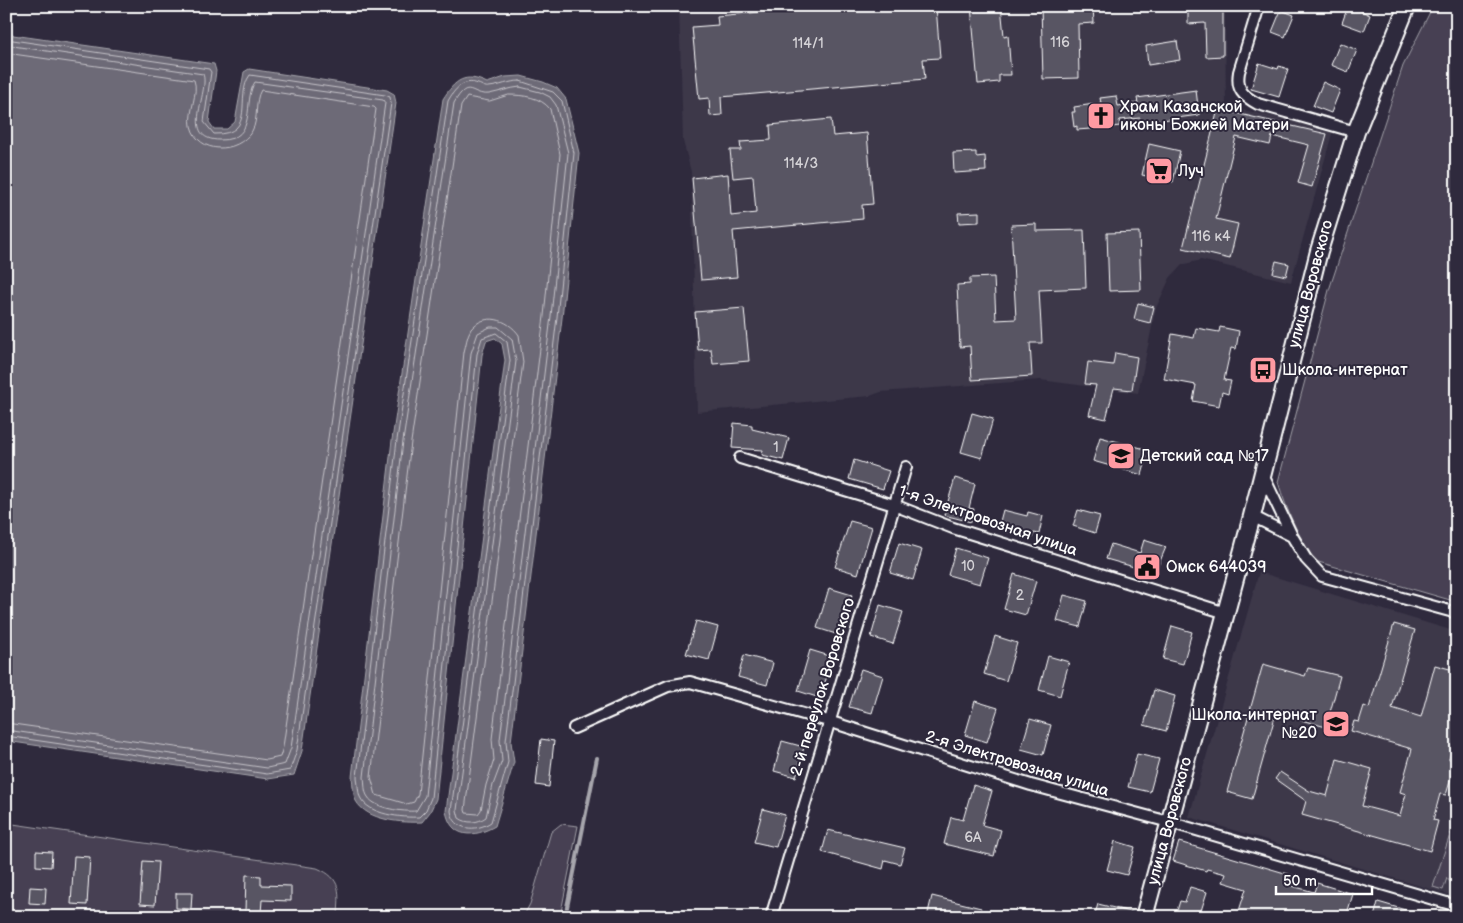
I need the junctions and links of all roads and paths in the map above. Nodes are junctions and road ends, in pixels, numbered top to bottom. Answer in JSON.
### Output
{"nodes":[{"id":1,"x":1259,"y":6,"type":"edge"},
{"id":2,"x":1406,"y":6,"type":"edge"},
{"id":3,"x":1356,"y":132,"type":"junction"},
{"id":4,"x":740,"y":458,"type":"dead end"},
{"id":5,"x":906,"y":467,"type":"dead end"},
{"id":6,"x":1263,"y":475,"type":"junction"},
{"id":7,"x":894,"y":505,"type":"junction"},
{"id":8,"x":1252,"y":516,"type":"junction"},
{"id":9,"x":1292,"y":536,"type":"junction"},
{"id":10,"x":1226,"y":613,"type":"junction"},
{"id":11,"x":1457,"y":613,"type":"edge"},
{"id":12,"x":828,"y":721,"type":"junction"},
{"id":13,"x":574,"y":728,"type":"dead end"},
{"id":14,"x":1169,"y":822,"type":"junction"},
{"id":15,"x":1457,"y":906,"type":"edge"},
{"id":16,"x":771,"y":917,"type":"edge"},
{"id":17,"x":1144,"y":917,"type":"edge"}],
"edges":[{"from":1,"to":3,"type":"street"},
{"from":2,"to":3,"type":"main road","name":"улица Воровского"},
{"from":3,"to":6,"type":"main road","name":"улица Воровского"},
{"from":4,"to":7,"type":"street","name":"1-я Электровозная улица"},
{"from":5,"to":7,"type":"street","name":"2-й переулок Воровского"},
{"from":6,"to":8,"type":"main road","name":"улица Воровского"},
{"from":6,"to":9,"type":"street"},
{"from":7,"to":10,"type":"street","name":"1-я Электровозная улица"},
{"from":7,"to":12,"type":"street","name":"2-й переулок Воровского"},
{"from":8,"to":9,"type":"street"},
{"from":8,"to":10,"type":"main road","name":"улица Воровского"},
{"from":9,"to":11,"type":"street"},
{"from":10,"to":14,"type":"main road","name":"улица Воровского"},
{"from":12,"to":13,"type":"street","name":"2-я Электровозная улица"},
{"from":12,"to":14,"type":"street","name":"2-я Электровозная улица"},
{"from":12,"to":16,"type":"street","name":"2-й переулок Воровского"},
{"from":14,"to":15,"type":"street","name":"2-я Электровозная улица"},
{"from":14,"to":17,"type":"main road","name":"улица Воровского"}]}
